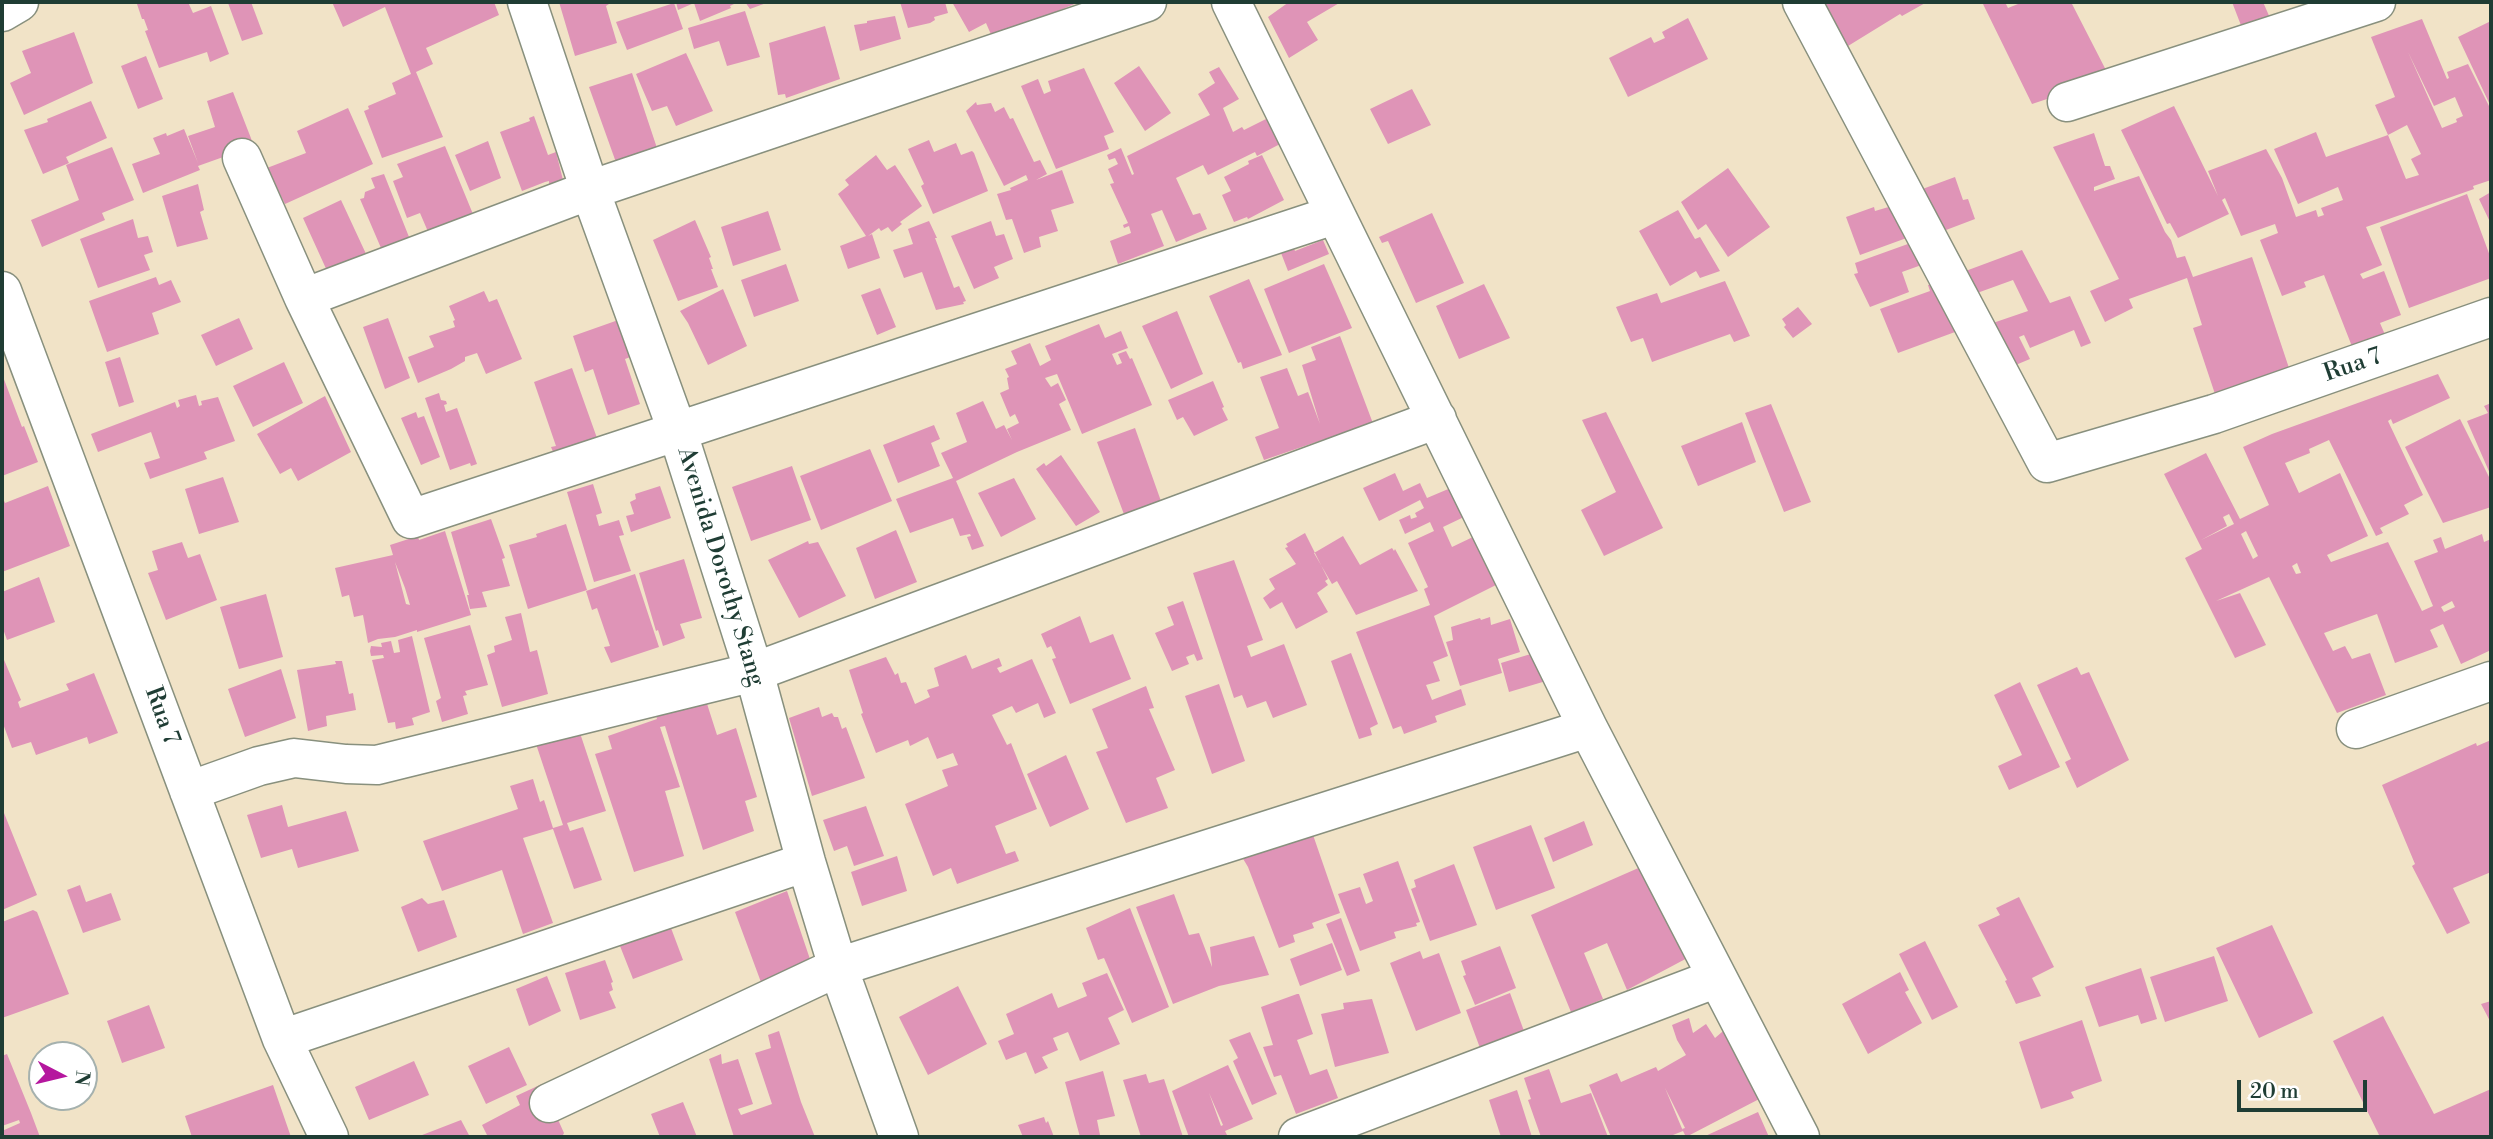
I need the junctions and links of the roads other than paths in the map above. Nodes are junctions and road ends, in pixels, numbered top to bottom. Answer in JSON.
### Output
{"nodes":[{"id":1,"x":19,"y":2,"type":"edge"},
{"id":2,"x":527,"y":2,"type":"edge"},
{"id":3,"x":1147,"y":2,"type":"edge"},
{"id":4,"x":1231,"y":2,"type":"edge"},
{"id":5,"x":1802,"y":2,"type":"edge"},
{"id":6,"x":2376,"y":2,"type":"edge"},
{"id":7,"x":2,"y":12,"type":"edge"},
{"id":8,"x":2067,"y":102,"type":"dead end"},
{"id":9,"x":242,"y":159,"type":"dead end"},
{"id":10,"x":590,"y":190,"type":"junction"},
{"id":11,"x":1334,"y":215,"type":"junction"},
{"id":12,"x":2,"y":291,"type":"edge"},
{"id":13,"x":304,"y":298,"type":"junction"},
{"id":14,"x":2491,"y":317,"type":"edge"},
{"id":15,"x":1437,"y":419,"type":"junction"},
{"id":16,"x":677,"y":430,"type":"junction"},
{"id":17,"x":754,"y":672,"type":"junction"},
{"id":18,"x":2491,"y":681,"type":"edge"},
{"id":19,"x":1588,"y":728,"type":"junction"},
{"id":20,"x":2356,"y":729,"type":"dead end"},
{"id":21,"x":188,"y":791,"type":"junction"},
{"id":22,"x":806,"y":862,"type":"junction"},
{"id":23,"x":838,"y":967,"type":"junction"},
{"id":24,"x":1717,"y":978,"type":"junction"},
{"id":25,"x":282,"y":1039,"type":"junction"},
{"id":26,"x":549,"y":1103,"type":"dead end"},
{"id":27,"x":329,"y":1137,"type":"edge"},
{"id":28,"x":899,"y":1137,"type":"edge"},
{"id":29,"x":1298,"y":1137,"type":"edge"},
{"id":30,"x":1800,"y":1137,"type":"edge"}],
"edges":[{"from":1,"to":7,"type":"street"},
{"from":2,"to":10,"type":"street","name":"Avenida Dorothy Stang"},
{"from":3,"to":10,"type":"street"},
{"from":4,"to":11,"type":"street"},
{"from":5,"to":14,"type":"street","name":"Rua 7"},
{"from":6,"to":8,"type":"street"},
{"from":9,"to":13,"type":"street"},
{"from":10,"to":13,"type":"street"},
{"from":10,"to":16,"type":"street","name":"Avenida Dorothy Stang"},
{"from":11,"to":15,"type":"street"},
{"from":11,"to":16,"type":"street"},
{"from":12,"to":21,"type":"street","name":"Rua 7"},
{"from":13,"to":16,"type":"street"},
{"from":15,"to":17,"type":"street"},
{"from":15,"to":19,"type":"street"},
{"from":16,"to":17,"type":"street","name":"Avenida Dorothy Stang"},
{"from":17,"to":21,"type":"street"},
{"from":17,"to":22,"type":"street","name":"Avenida Dorothy Stang"},
{"from":18,"to":20,"type":"street"},
{"from":19,"to":23,"type":"street"},
{"from":19,"to":24,"type":"street"},
{"from":21,"to":25,"type":"street","name":"Rua 7"},
{"from":22,"to":23,"type":"street","name":"Avenida Dorothy Stang"},
{"from":22,"to":25,"type":"street"},
{"from":23,"to":26,"type":"street"},
{"from":23,"to":28,"type":"street","name":"Avenida Dorothy Stang"},
{"from":24,"to":29,"type":"street"},
{"from":24,"to":30,"type":"street"},
{"from":25,"to":27,"type":"street","name":"Rua 7"}]}
